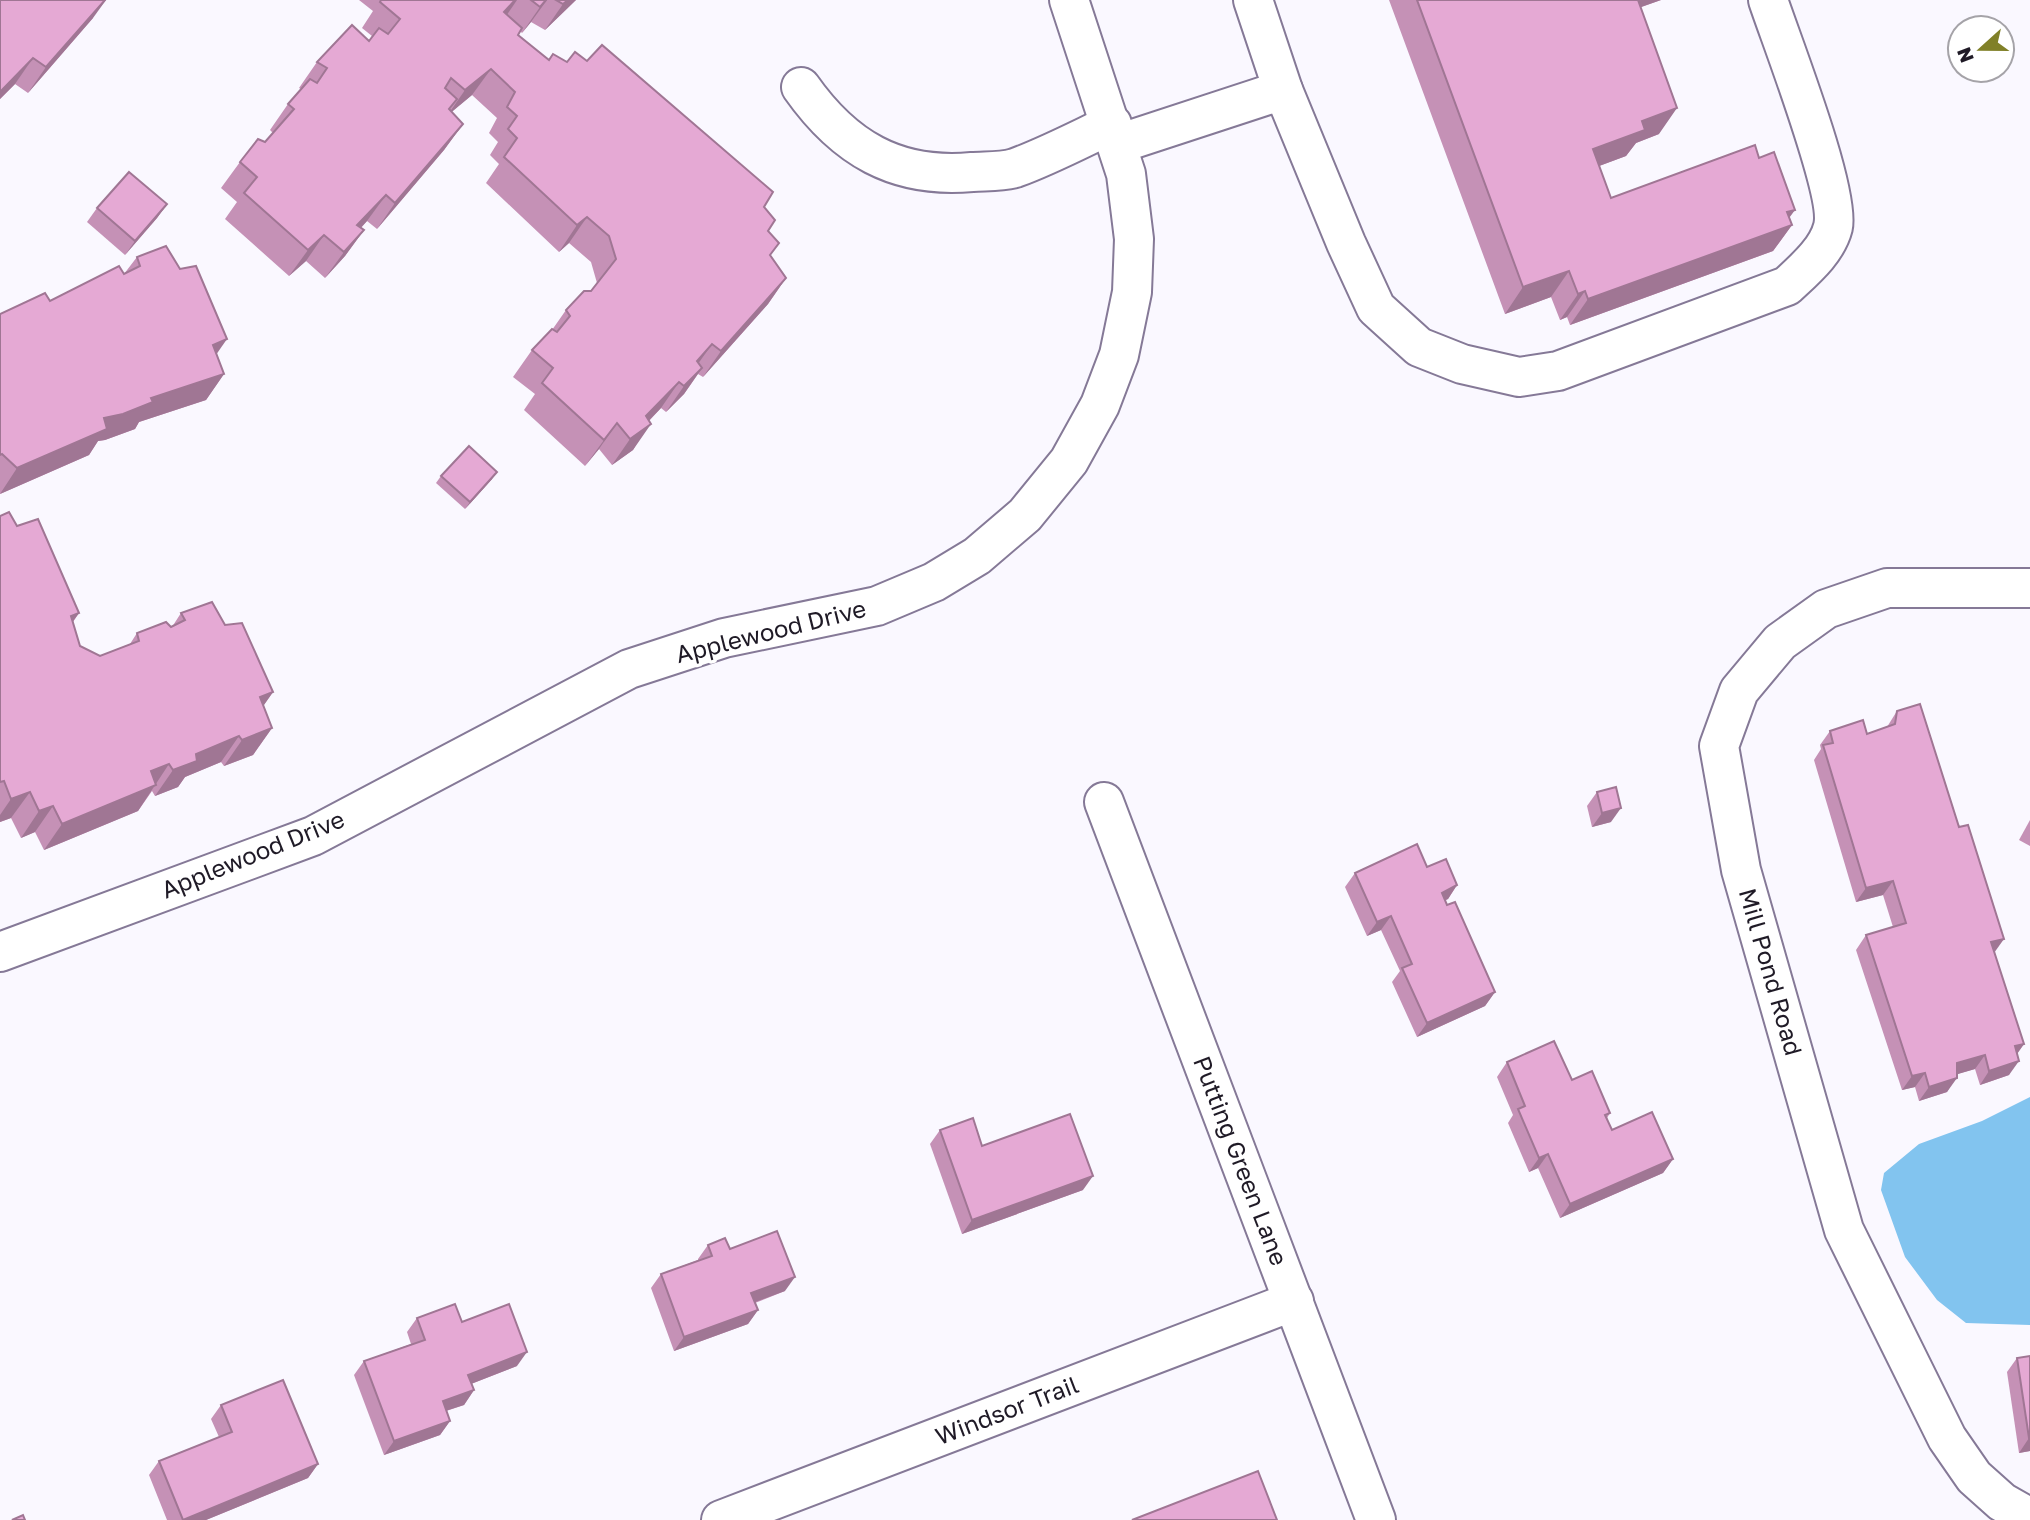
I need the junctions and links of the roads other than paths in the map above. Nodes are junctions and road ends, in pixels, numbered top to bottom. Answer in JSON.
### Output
{"nodes":[{"id":1,"x":1069,"y":0,"type":"edge"},
{"id":2,"x":1253,"y":0,"type":"edge"},
{"id":3,"x":1768,"y":0,"type":"edge"},
{"id":4,"x":801,"y":87,"type":"dead end"},
{"id":5,"x":1283,"y":90,"type":"junction"},
{"id":6,"x":1115,"y":134,"type":"junction"},
{"id":7,"x":2030,"y":588,"type":"edge"},
{"id":8,"x":1104,"y":802,"type":"dead end"},
{"id":9,"x":0,"y":952,"type":"edge"},
{"id":10,"x":1294,"y":1301,"type":"junction"},
{"id":11,"x":2030,"y":1518,"type":"edge"},
{"id":12,"x":721,"y":1520,"type":"edge"},
{"id":13,"x":1376,"y":1520,"type":"edge"}],
"edges":[{"from":1,"to":6,"type":"street","name":"Applewood Drive"},
{"from":2,"to":5,"type":"street"},
{"from":3,"to":5,"type":"street"},
{"from":4,"to":6,"type":"street"},
{"from":5,"to":6,"type":"street"},
{"from":6,"to":9,"type":"street","name":"Applewood Drive"},
{"from":7,"to":11,"type":"street","name":"Mill Pond Road"},
{"from":8,"to":10,"type":"street","name":"Putting Green Lane"},
{"from":10,"to":12,"type":"street","name":"Windsor Trail"},
{"from":10,"to":13,"type":"street","name":"Putting Green Lane"}]}
